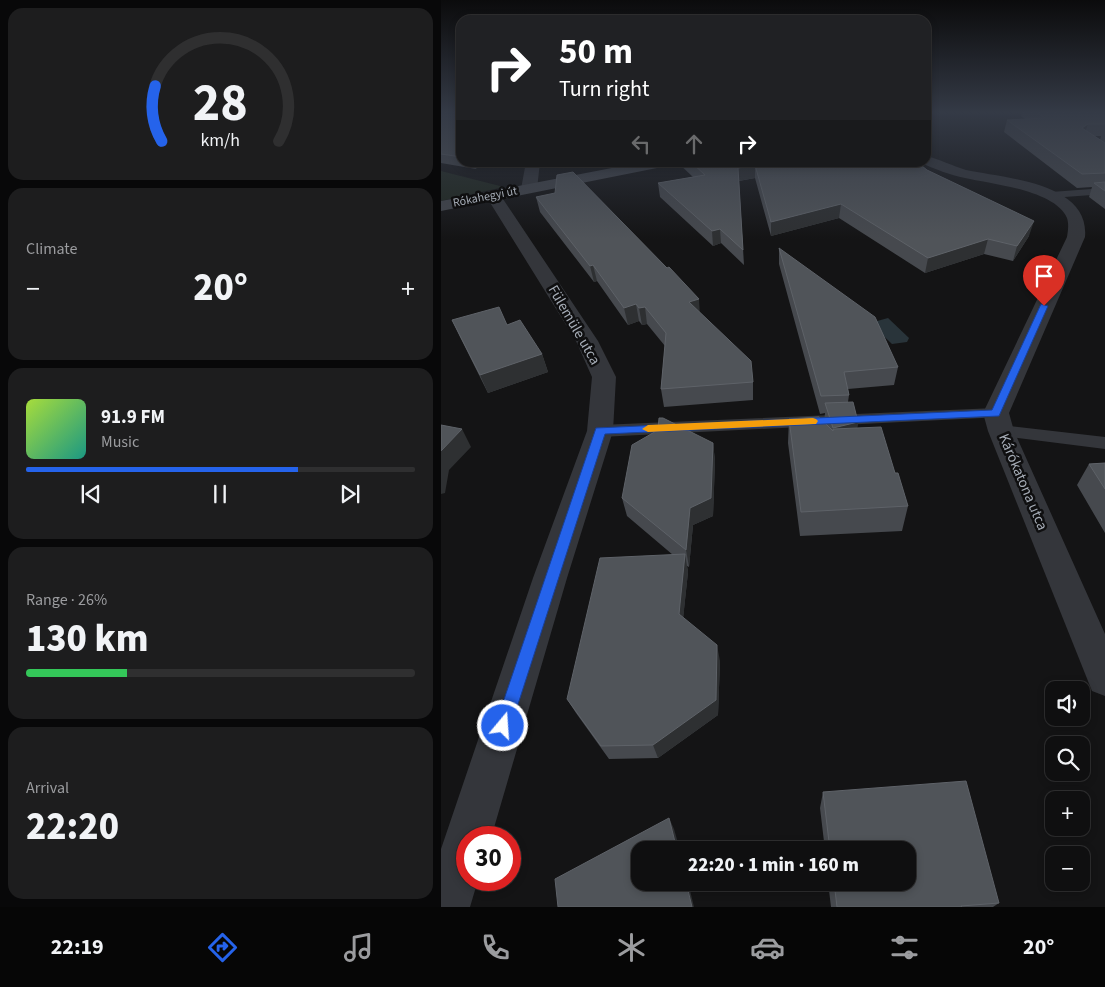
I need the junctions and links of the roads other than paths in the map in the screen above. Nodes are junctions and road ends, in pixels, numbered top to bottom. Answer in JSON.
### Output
{"nodes":[{"id":1,"x":931,"y":162,"type":"edge"},
{"id":2,"x":532,"y":167,"type":"edge"},
{"id":3,"x":641,"y":167,"type":"edge"},
{"id":4,"x":529,"y":189,"type":"junction"},
{"id":5,"x":1105,"y":191,"type":"edge"},
{"id":6,"x":1051,"y":195,"type":"junction"},
{"id":7,"x":494,"y":196,"type":"junction"},
{"id":8,"x":441,"y":206,"type":"edge"},
{"id":9,"x":998,"y":422,"type":"junction"},
{"id":10,"x":600,"y":431,"type":"junction"},
{"id":11,"x":1105,"y":444,"type":"edge"},
{"id":12,"x":1105,"y":678,"type":"edge"},
{"id":13,"x":471,"y":826,"type":"edge"},
{"id":14,"x":456,"y":874,"type":"edge"},
{"id":15,"x":446,"y":907,"type":"edge"}],
"edges":[{"from":1,"to":6,"type":"street","name":"Kárókatona utca"},
{"from":2,"to":4,"type":"street"},
{"from":3,"to":4,"type":"street","name":"Rókahegyi út"},
{"from":4,"to":7,"type":"street","name":"Rókahegyi út"},
{"from":5,"to":6,"type":"lane"},
{"from":6,"to":9,"type":"street","name":"Kárókatona utca"},
{"from":7,"to":8,"type":"street","name":"Rókahegyi út"},
{"from":7,"to":10,"type":"street","name":"Fülemüle utca"},
{"from":9,"to":10,"type":"lane"},
{"from":9,"to":11,"type":"lane"},
{"from":9,"to":12,"type":"street","name":"Kárókatona utca"},
{"from":10,"to":13,"type":"street","name":"Fülemüle utca"},
{"from":14,"to":15,"type":"street","name":"Fülemüle utca"}]}
